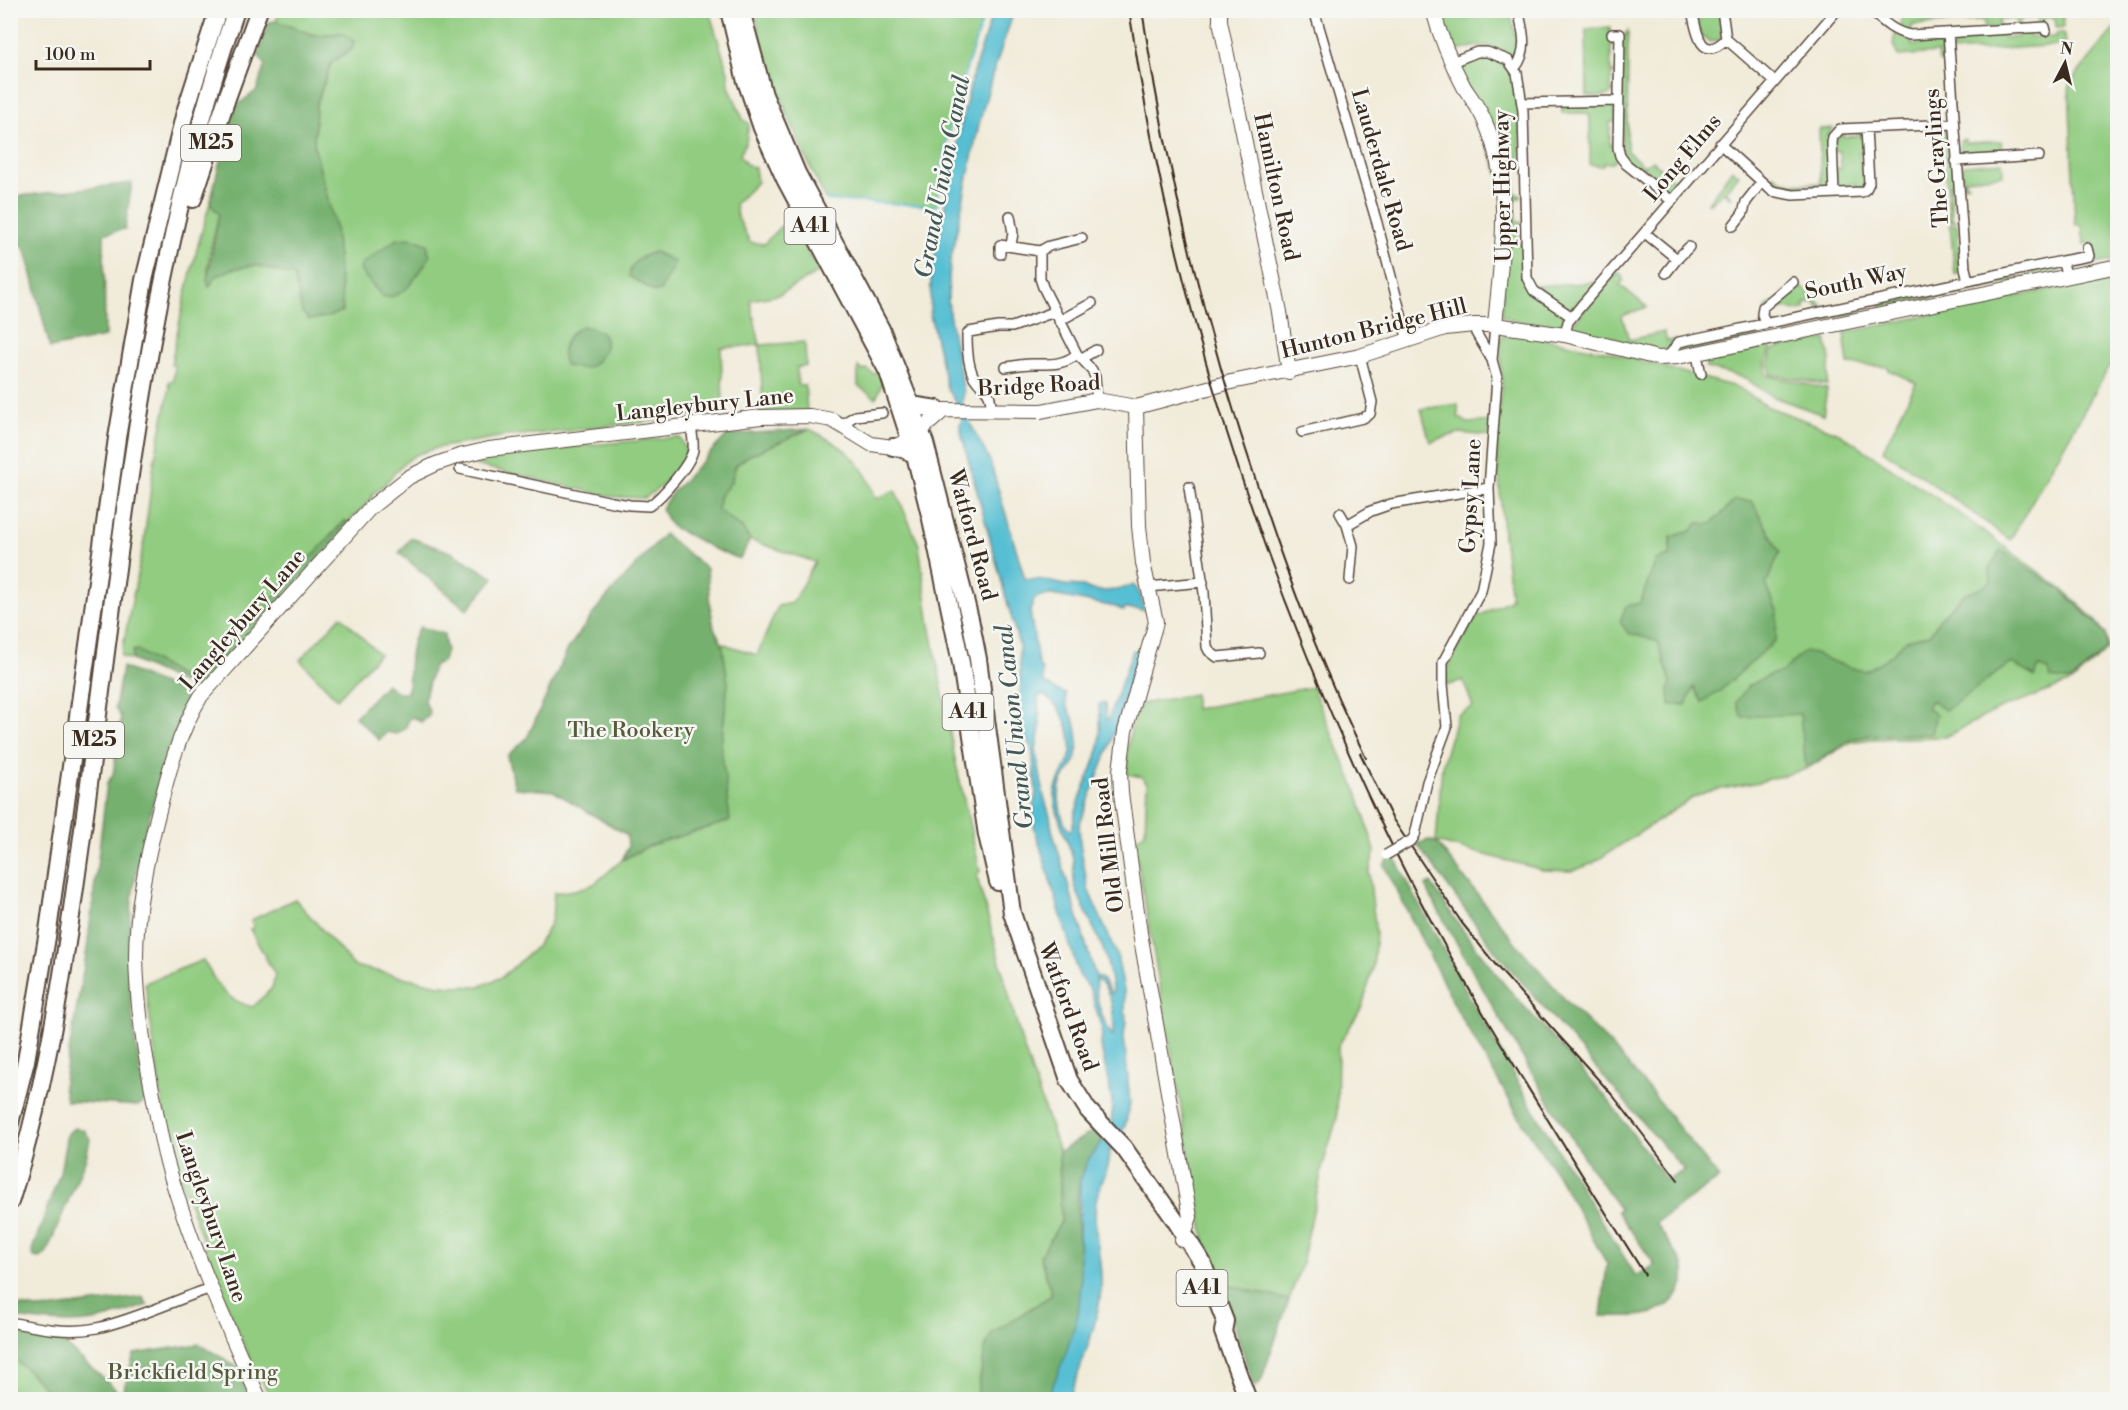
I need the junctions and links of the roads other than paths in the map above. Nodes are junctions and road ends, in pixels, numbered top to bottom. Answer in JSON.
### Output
{"nodes":[{"id":1,"x":206,"y":10,"type":"edge"},
{"id":2,"x":218,"y":10,"type":"edge"},
{"id":3,"x":236,"y":10,"type":"edge"},
{"id":4,"x":259,"y":10,"type":"edge"},
{"id":5,"x":729,"y":10,"type":"edge"},
{"id":6,"x":741,"y":10,"type":"edge"},
{"id":7,"x":1220,"y":10,"type":"edge"},
{"id":8,"x":1314,"y":10,"type":"edge"},
{"id":9,"x":1433,"y":10,"type":"edge"},
{"id":10,"x":1518,"y":10,"type":"edge"},
{"id":11,"x":1692,"y":10,"type":"edge"},
{"id":12,"x":1722,"y":10,"type":"edge"},
{"id":13,"x":1837,"y":10,"type":"edge"},
{"id":14,"x":1870,"y":10,"type":"edge"},
{"id":15,"x":2046,"y":26,"type":"dead end"},
{"id":16,"x":1947,"y":33,"type":"junction"},
{"id":17,"x":1612,"y":34,"type":"dead end"},
{"id":18,"x":1726,"y":39,"type":"junction"},
{"id":19,"x":1452,"y":62,"type":"junction"},
{"id":20,"x":1515,"y":68,"type":"junction"},
{"id":21,"x":1774,"y":81,"type":"junction"},
{"id":22,"x":1619,"y":101,"type":"junction"},
{"id":23,"x":1522,"y":103,"type":"junction"},
{"id":24,"x":186,"y":112,"type":"junction"},
{"id":25,"x":1954,"y":124,"type":"junction"},
{"id":26,"x":1866,"y":128,"type":"junction"},
{"id":27,"x":1719,"y":144,"type":"junction"},
{"id":28,"x":2039,"y":156,"type":"dead end"},
{"id":29,"x":1956,"y":161,"type":"junction"},
{"id":30,"x":1761,"y":183,"type":"junction"},
{"id":31,"x":1834,"y":193,"type":"junction"},
{"id":32,"x":1672,"y":201,"type":"junction"},
{"id":33,"x":1010,"y":216,"type":"dead end"},
{"id":34,"x":1733,"y":226,"type":"dead end"},
{"id":35,"x":1645,"y":233,"type":"junction"},
{"id":36,"x":1082,"y":238,"type":"dead end"},
{"id":37,"x":1011,"y":245,"type":"junction"},
{"id":38,"x":1689,"y":247,"type":"dead end"},
{"id":39,"x":2087,"y":248,"type":"dead end"},
{"id":40,"x":1000,"y":250,"type":"dead end"},
{"id":41,"x":1040,"y":251,"type":"junction"},
{"id":42,"x":1677,"y":259,"type":"junction"},
{"id":43,"x":2062,"y":261,"type":"junction"},
{"id":44,"x":2118,"y":266,"type":"edge"},
{"id":45,"x":1666,"y":273,"type":"dead end"},
{"id":46,"x":166,"y":276,"type":"junction"},
{"id":47,"x":2067,"y":276,"type":"junction"},
{"id":48,"x":1968,"y":280,"type":"junction"},
{"id":49,"x":1793,"y":282,"type":"dead end"},
{"id":50,"x":1092,"y":303,"type":"dead end"},
{"id":51,"x":1056,"y":316,"type":"junction"},
{"id":52,"x":1572,"y":317,"type":"junction"},
{"id":53,"x":1791,"y":317,"type":"junction"},
{"id":54,"x":1765,"y":323,"type":"junction"},
{"id":55,"x":1474,"y":325,"type":"junction"},
{"id":56,"x":1495,"y":325,"type":"junction"},
{"id":57,"x":1795,"y":334,"type":"junction"},
{"id":58,"x":1565,"y":335,"type":"junction"},
{"id":59,"x":1408,"y":341,"type":"junction"},
{"id":60,"x":1096,"y":350,"type":"dead end"},
{"id":61,"x":1697,"y":355,"type":"junction"},
{"id":62,"x":1079,"y":356,"type":"junction"},
{"id":63,"x":1360,"y":356,"type":"junction"},
{"id":64,"x":1662,"y":358,"type":"junction"},
{"id":65,"x":1492,"y":360,"type":"junction"},
{"id":66,"x":1006,"y":367,"type":"dead end"},
{"id":67,"x":1289,"y":372,"type":"junction"},
{"id":68,"x":1701,"y":374,"type":"dead end"},
{"id":69,"x":1097,"y":400,"type":"junction"},
{"id":70,"x":911,"y":405,"type":"junction"},
{"id":71,"x":1136,"y":407,"type":"junction"},
{"id":72,"x":944,"y":410,"type":"junction"},
{"id":73,"x":990,"y":410,"type":"junction"},
{"id":74,"x":882,"y":413,"type":"dead end"},
{"id":75,"x":842,"y":424,"type":"junction"},
{"id":76,"x":691,"y":426,"type":"junction"},
{"id":77,"x":1302,"y":432,"type":"dead end"},
{"id":78,"x":914,"y":437,"type":"junction"},
{"id":79,"x":891,"y":447,"type":"joint"},
{"id":80,"x":460,"y":469,"type":"dead end"},
{"id":81,"x":1189,"y":487,"type":"dead end"},
{"id":82,"x":1489,"y":488,"type":"junction"},
{"id":83,"x":1340,"y":513,"type":"dead end"},
{"id":84,"x":1347,"y":525,"type":"junction"},
{"id":85,"x":1350,"y":580,"type":"dead end"},
{"id":86,"x":1203,"y":582,"type":"junction"},
{"id":87,"x":1148,"y":587,"type":"junction"},
{"id":88,"x":1259,"y":653,"type":"dead end"},
{"id":89,"x":1386,"y":855,"type":"dead end"},
{"id":90,"x":1012,"y":913,"type":"junction"},
{"id":91,"x":10,"y":1123,"type":"edge"},
{"id":92,"x":10,"y":1202,"type":"edge"},
{"id":93,"x":1182,"y":1239,"type":"junction"},
{"id":94,"x":211,"y":1288,"type":"junction"},
{"id":95,"x":10,"y":1322,"type":"edge"},
{"id":96,"x":260,"y":1400,"type":"edge"},
{"id":97,"x":1248,"y":1400,"type":"edge"}],
"edges":[{"from":1,"to":24,"type":"highway","number":"M25"},
{"from":2,"to":24,"type":"highway","number":"M25"},
{"from":3,"to":46,"type":"highway","number":"M25"},
{"from":4,"to":46,"type":"highway","number":"M25"},
{"from":5,"to":78,"type":"highway","name":"Watford Road","number":"A41"},
{"from":6,"to":70,"type":"highway","name":"Watford Road","number":"A41"},
{"from":7,"to":67,"type":"street","name":"Hamilton Road"},
{"from":8,"to":59,"type":"street","name":"Lauderdale Road"},
{"from":9,"to":19,"type":"street","name":"Upper Highway"},
{"from":10,"to":20,"type":"street"},
{"from":11,"to":18,"type":"street"},
{"from":12,"to":18,"type":"street"},
{"from":13,"to":21,"type":"street","name":"Long Elms"},
{"from":14,"to":16,"type":"street"},
{"from":15,"to":16,"type":"street"},
{"from":16,"to":25,"type":"street","name":"The Graylings"},
{"from":17,"to":22,"type":"street"},
{"from":18,"to":21,"type":"street"},
{"from":19,"to":20,"type":"street"},
{"from":19,"to":56,"type":"street","name":"Upper Highway"},
{"from":20,"to":23,"type":"street","name":"Upper Highway"},
{"from":21,"to":27,"type":"street","name":"Long Elms"},
{"from":22,"to":23,"type":"street"},
{"from":22,"to":32,"type":"street"},
{"from":23,"to":52,"type":"street","name":"Upper Highway"},
{"from":24,"to":91,"type":"highway","number":"M25"},
{"from":25,"to":26,"type":"street"},
{"from":25,"to":29,"type":"street","name":"The Graylings"},
{"from":26,"to":31,"type":"street"},
{"from":26,"to":31,"type":"street"},
{"from":27,"to":30,"type":"street"},
{"from":27,"to":32,"type":"street","name":"Long Elms"},
{"from":28,"to":29,"type":"street"},
{"from":29,"to":48,"type":"street","name":"The Graylings"},
{"from":30,"to":31,"type":"street"},
{"from":30,"to":34,"type":"street"},
{"from":32,"to":35,"type":"street","name":"Long Elms"},
{"from":33,"to":37,"type":"street"},
{"from":35,"to":42,"type":"street"},
{"from":35,"to":52,"type":"street","name":"Long Elms"},
{"from":36,"to":41,"type":"street"},
{"from":37,"to":40,"type":"street"},
{"from":37,"to":41,"type":"street"},
{"from":38,"to":42,"type":"street"},
{"from":39,"to":43,"type":"street","name":"South Way"},
{"from":41,"to":51,"type":"street"},
{"from":42,"to":45,"type":"street"},
{"from":43,"to":47,"type":"street"},
{"from":43,"to":48,"type":"street","name":"South Way"},
{"from":44,"to":47,"type":"street","name":"South Way"},
{"from":46,"to":92,"type":"highway","number":"M25"},
{"from":47,"to":57,"type":"street","name":"South Way"},
{"from":48,"to":53,"type":"street","name":"South Way"},
{"from":49,"to":54,"type":"street"},
{"from":50,"to":51,"type":"street"},
{"from":51,"to":62,"type":"street"},
{"from":51,"to":73,"type":"street"},
{"from":52,"to":58,"type":"street","name":"Long Elms"},
{"from":53,"to":54,"type":"street","name":"South Way"},
{"from":53,"to":57,"type":"street"},
{"from":54,"to":64,"type":"street","name":"South Way"},
{"from":55,"to":56,"type":"street","name":"Hunton Bridge Hill"},
{"from":55,"to":59,"type":"street","name":"Hunton Bridge Hill"},
{"from":55,"to":65,"type":"street","name":"Gypsy Lane"},
{"from":56,"to":58,"type":"street","name":"Hunton Bridge Hill"},
{"from":56,"to":65,"type":"street","name":"Gypsy Lane"},
{"from":57,"to":61,"type":"street","name":"South Way"},
{"from":58,"to":64,"type":"street","name":"Hunton Bridge Hill"},
{"from":59,"to":63,"type":"street","name":"Hunton Bridge Hill"},
{"from":60,"to":62,"type":"street"},
{"from":61,"to":64,"type":"street","name":"South Way"},
{"from":61,"to":68,"type":"street"},
{"from":62,"to":66,"type":"street"},
{"from":62,"to":69,"type":"street"},
{"from":63,"to":67,"type":"street","name":"Hunton Bridge Hill"},
{"from":63,"to":77,"type":"street"},
{"from":65,"to":82,"type":"street","name":"Gypsy Lane"},
{"from":67,"to":71,"type":"street","name":"Hunton Bridge Hill"},
{"from":69,"to":71,"type":"street","name":"Bridge Road"},
{"from":69,"to":73,"type":"street","name":"Bridge Road"},
{"from":70,"to":72,"type":"highway"},
{"from":70,"to":78,"type":"highway","name":"Watford Road","number":"A41"},
{"from":71,"to":87,"type":"street","name":"Old Mill Road"},
{"from":72,"to":73,"type":"street","name":"Bridge Road"},
{"from":72,"to":78,"type":"street"},
{"from":74,"to":75,"type":"street"},
{"from":75,"to":76,"type":"street","name":"Langleybury Lane"},
{"from":75,"to":79,"type":"street","name":"Langleybury Lane"},
{"from":76,"to":80,"type":"street"},
{"from":76,"to":94,"type":"street","name":"Langleybury Lane"},
{"from":78,"to":79,"type":"highway"},
{"from":78,"to":90,"type":"highway","name":"Watford Road","number":"A41"},
{"from":78,"to":90,"type":"highway","name":"Watford Road","number":"A41"},
{"from":81,"to":86,"type":"street"},
{"from":82,"to":84,"type":"street"},
{"from":82,"to":89,"type":"street","name":"Gypsy Lane","bridge":true},
{"from":83,"to":84,"type":"street"},
{"from":84,"to":85,"type":"street"},
{"from":86,"to":87,"type":"street"},
{"from":86,"to":88,"type":"street"},
{"from":87,"to":93,"type":"street","name":"Old Mill Road"},
{"from":90,"to":93,"type":"highway","name":"Watford Road","number":"A41"},
{"from":93,"to":97,"type":"highway","number":"A41"},
{"from":94,"to":95,"type":"street"},
{"from":94,"to":96,"type":"street","name":"Langleybury Lane"}]}
